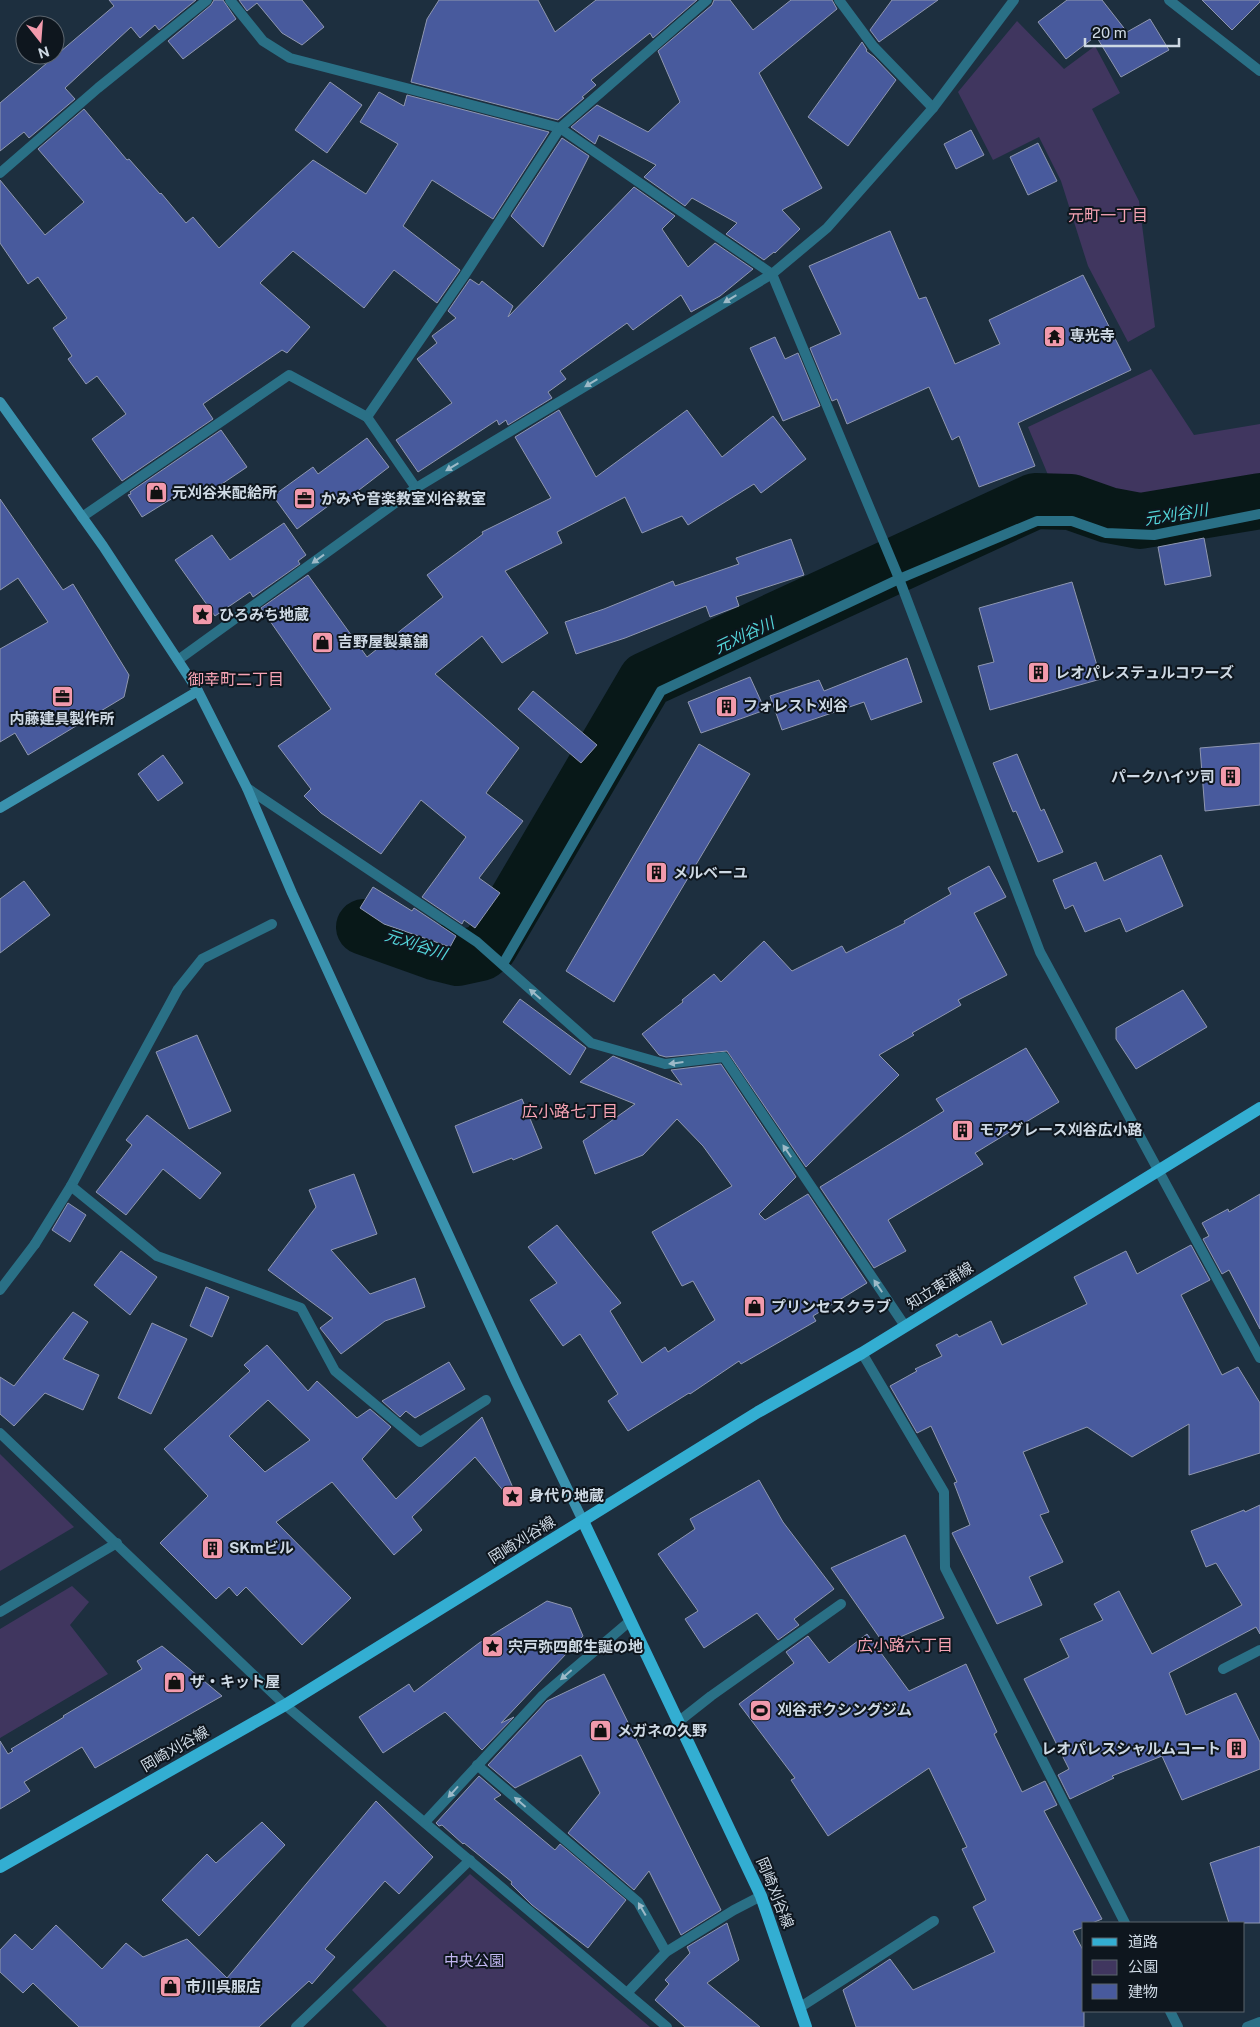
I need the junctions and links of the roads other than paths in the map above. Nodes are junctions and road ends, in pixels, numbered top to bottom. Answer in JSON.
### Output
{"nodes":[{"id":1,"x":207,"y":0,"type":"edge"},
{"id":2,"x":230,"y":0,"type":"edge"},
{"id":3,"x":707,"y":0,"type":"edge"},
{"id":4,"x":839,"y":0,"type":"edge"},
{"id":5,"x":1014,"y":0,"type":"edge"},
{"id":6,"x":1169,"y":0,"type":"edge"},
{"id":7,"x":1260,"y":71,"type":"edge"},
{"id":8,"x":933,"y":108,"type":"junction"},
{"id":9,"x":560,"y":128,"type":"junction"},
{"id":10,"x":0,"y":173,"type":"edge"},
{"id":11,"x":772,"y":274,"type":"junction"},
{"id":12,"x":0,"y":402,"type":"edge"},
{"id":13,"x":367,"y":417,"type":"junction"},
{"id":14,"x":416,"y":488,"type":"junction"},
{"id":15,"x":1260,"y":514,"type":"edge"},
{"id":16,"x":82,"y":516,"type":"junction"},
{"id":17,"x":898,"y":577,"type":"junction"},
{"id":18,"x":178,"y":660,"type":"junction"},
{"id":19,"x":198,"y":691,"type":"junction"},
{"id":20,"x":247,"y":788,"type":"junction"},
{"id":21,"x":0,"y":808,"type":"edge"},
{"id":22,"x":272,"y":924,"type":"dead end"},
{"id":23,"x":500,"y":961,"type":"junction"},
{"id":24,"x":1260,"y":1108,"type":"edge"},
{"id":25,"x":1158,"y":1170,"type":"junction"},
{"id":26,"x":71,"y":1186,"type":"junction"},
{"id":27,"x":0,"y":1290,"type":"edge"},
{"id":28,"x":906,"y":1326,"type":"junction"},
{"id":29,"x":862,"y":1353,"type":"junction"},
{"id":30,"x":1260,"y":1357,"type":"edge"},
{"id":31,"x":486,"y":1400,"type":"dead end"},
{"id":32,"x":0,"y":1433,"type":"edge"},
{"id":33,"x":584,"y":1521,"type":"junction"},
{"id":34,"x":117,"y":1543,"type":"junction"},
{"id":35,"x":841,"y":1604,"type":"dead end"},
{"id":36,"x":0,"y":1612,"type":"edge"},
{"id":37,"x":630,"y":1621,"type":"junction"},
{"id":38,"x":1260,"y":1650,"type":"edge"},
{"id":39,"x":1223,"y":1669,"type":"dead end"},
{"id":40,"x":285,"y":1705,"type":"junction"},
{"id":41,"x":678,"y":1722,"type":"junction"},
{"id":42,"x":477,"y":1765,"type":"junction"},
{"id":43,"x":426,"y":1822,"type":"junction"},
{"id":44,"x":470,"y":1860,"type":"junction"},
{"id":45,"x":0,"y":1867,"type":"edge"},
{"id":46,"x":761,"y":1896,"type":"junction"},
{"id":47,"x":934,"y":1921,"type":"dead end"},
{"id":48,"x":1124,"y":1922,"type":"edge"},
{"id":49,"x":666,"y":1952,"type":"junction"},
{"id":50,"x":628,"y":1992,"type":"junction"},
{"id":51,"x":799,"y":2008,"type":"junction"},
{"id":52,"x":1170,"y":2012,"type":"edge"},
{"id":53,"x":1260,"y":2022,"type":"edge"},
{"id":54,"x":296,"y":2027,"type":"edge"},
{"id":55,"x":667,"y":2027,"type":"edge"},
{"id":56,"x":806,"y":2027,"type":"edge"},
{"id":57,"x":1178,"y":2027,"type":"edge"},
{"id":58,"x":1247,"y":2027,"type":"edge"}],
"edges":[{"from":1,"to":10,"type":"street"},
{"from":2,"to":9,"type":"street"},
{"from":3,"to":9,"type":"street"},
{"from":4,"to":8,"type":"street"},
{"from":5,"to":8,"type":"street"},
{"from":6,"to":7,"type":"street"},
{"from":8,"to":11,"type":"street"},
{"from":9,"to":11,"type":"street"},
{"from":9,"to":13,"type":"street"},
{"from":11,"to":14,"type":"street","one_way":true},
{"from":11,"to":17,"type":"street"},
{"from":12,"to":16,"type":"street"},
{"from":13,"to":14,"type":"street"},
{"from":13,"to":16,"type":"street"},
{"from":14,"to":18,"type":"street","one_way":true},
{"from":15,"to":17,"type":"street"},
{"from":16,"to":18,"type":"street"},
{"from":17,"to":23,"type":"street"},
{"from":17,"to":25,"type":"street"},
{"from":18,"to":19,"type":"street"},
{"from":19,"to":20,"type":"street"},
{"from":19,"to":21,"type":"street"},
{"from":20,"to":23,"type":"street"},
{"from":20,"to":33,"type":"street"},
{"from":22,"to":26,"type":"street"},
{"from":28,"to":23,"type":"street","one_way":true},
{"from":24,"to":25,"type":"main road","name":"知立東浦線"},
{"from":25,"to":28,"type":"main road","name":"知立東浦線"},
{"from":25,"to":30,"type":"street"},
{"from":26,"to":27,"type":"street"},
{"from":26,"to":31,"type":"street"},
{"from":28,"to":29,"type":"main road","name":"知立東浦線"},
{"from":29,"to":33,"type":"main road","name":"知立東浦線"},
{"from":29,"to":48,"type":"street"},
{"from":32,"to":34,"type":"street"},
{"from":33,"to":37,"type":"main road","name":"岡崎刈谷線"},
{"from":33,"to":40,"type":"main road","name":"岡崎刈谷線"},
{"from":34,"to":36,"type":"street"},
{"from":34,"to":40,"type":"street"},
{"from":35,"to":41,"type":"street"},
{"from":37,"to":41,"type":"main road","name":"岡崎刈谷線"},
{"from":37,"to":42,"type":"street","one_way":true},
{"from":38,"to":39,"type":"street"},
{"from":40,"to":43,"type":"street"},
{"from":40,"to":45,"type":"main road","name":"岡崎刈谷線"},
{"from":41,"to":46,"type":"main road","name":"岡崎刈谷線"},
{"from":42,"to":43,"type":"street","one_way":true},
{"from":49,"to":42,"type":"street","one_way":true},
{"from":43,"to":44,"type":"street"},
{"from":44,"to":50,"type":"street"},
{"from":44,"to":54,"type":"street"},
{"from":46,"to":49,"type":"street"},
{"from":46,"to":51,"type":"main road","name":"岡崎刈谷線"},
{"from":47,"to":51,"type":"street"},
{"from":49,"to":50,"type":"street"},
{"from":50,"to":55,"type":"street"},
{"from":51,"to":56,"type":"main road","name":"岡崎刈谷線"},
{"from":52,"to":57,"type":"street"},
{"from":53,"to":58,"type":"street"}]}
